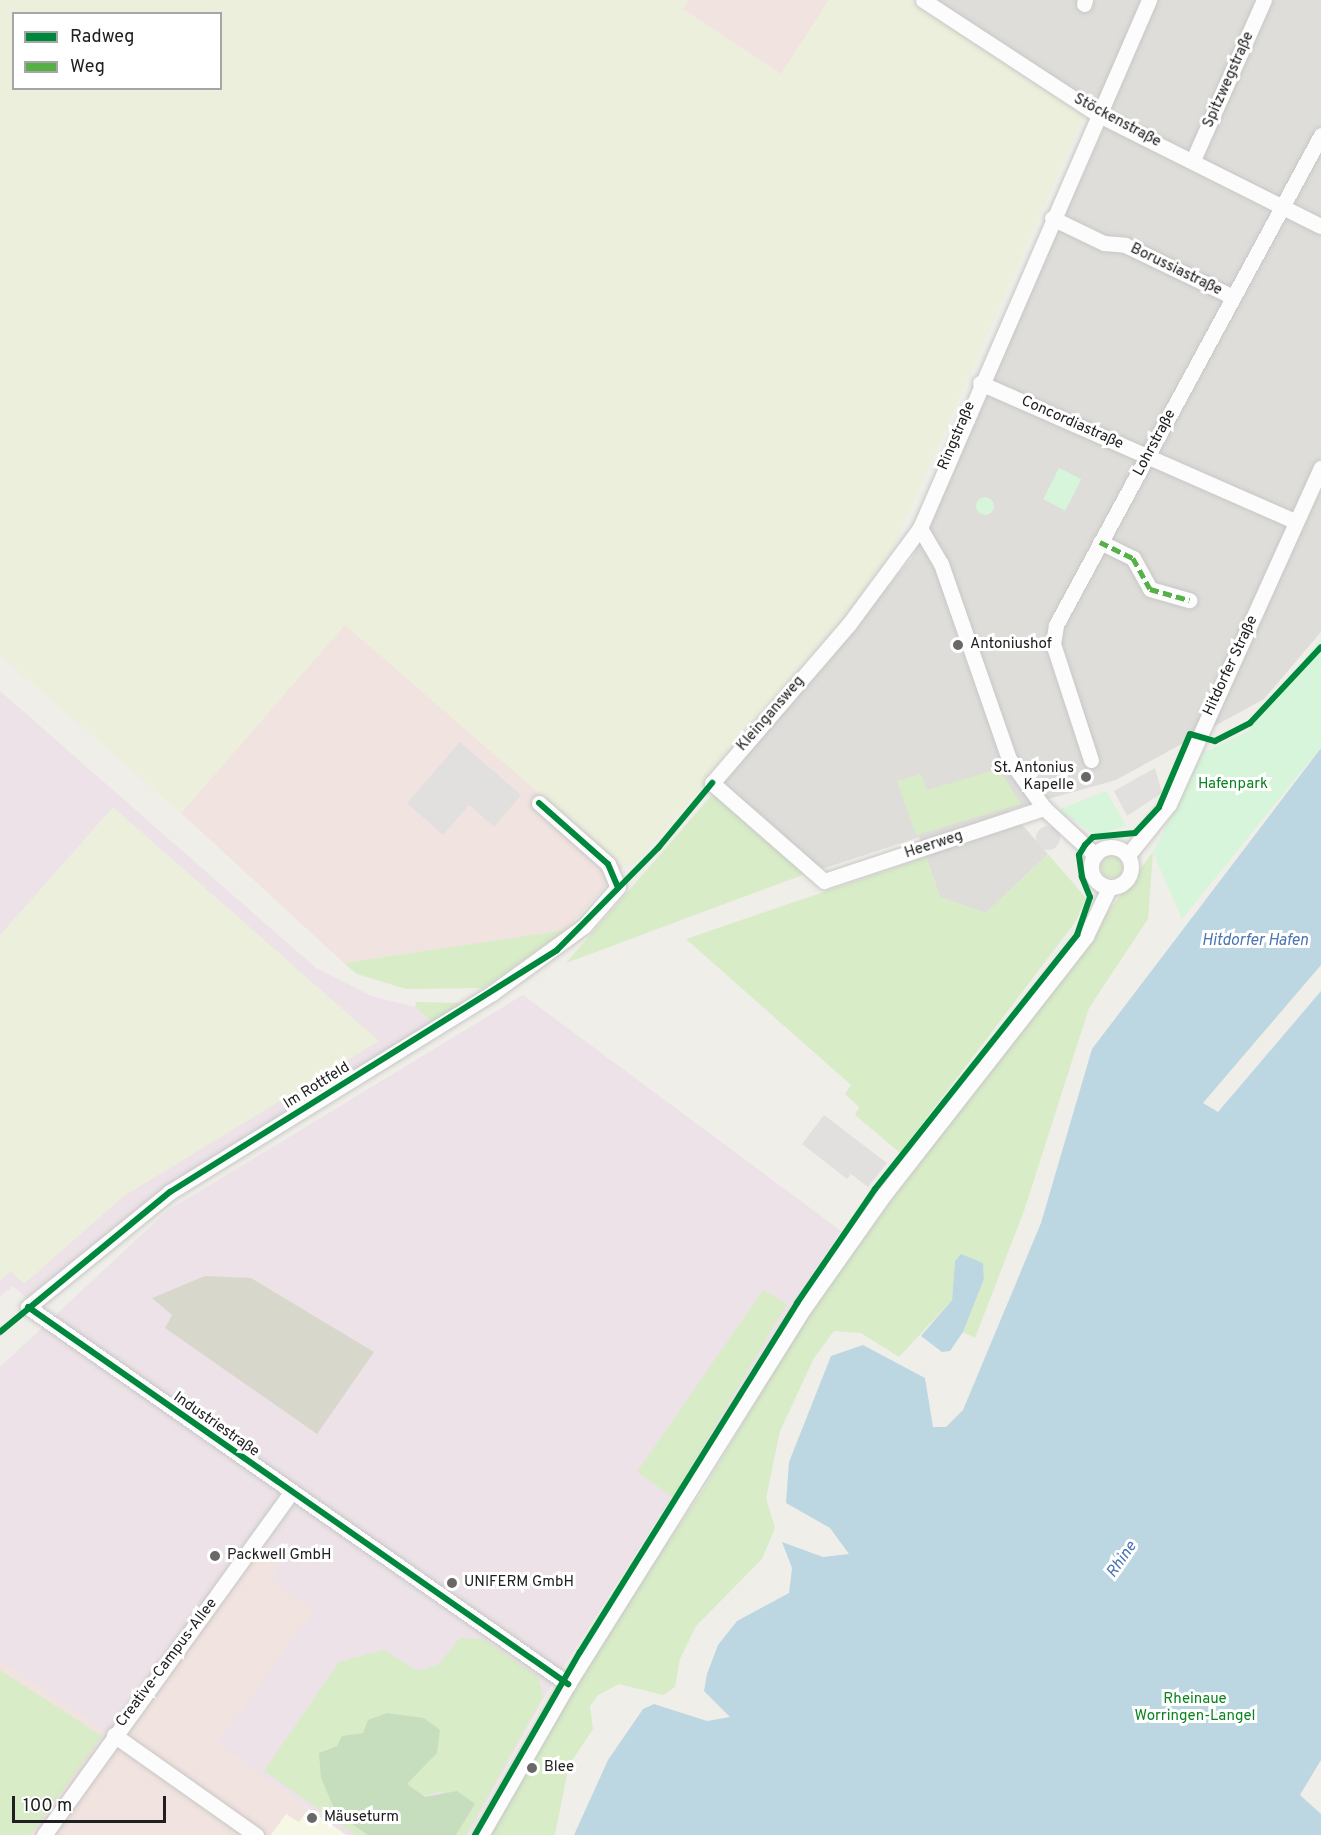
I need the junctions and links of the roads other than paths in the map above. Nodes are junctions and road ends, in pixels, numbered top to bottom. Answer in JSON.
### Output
{"nodes":[{"id":1,"x":923,"y":0,"type":"edge"},
{"id":2,"x":1149,"y":0,"type":"edge"},
{"id":3,"x":1264,"y":0,"type":"edge"},
{"id":4,"x":1097,"y":114,"type":"junction"},
{"id":5,"x":1321,"y":135,"type":"edge"},
{"id":6,"x":1193,"y":160,"type":"junction"},
{"id":7,"x":1283,"y":205,"type":"junction"},
{"id":8,"x":1052,"y":218,"type":"junction"},
{"id":9,"x":1321,"y":226,"type":"edge"},
{"id":10,"x":1233,"y":297,"type":"junction"},
{"id":11,"x":980,"y":383,"type":"junction"},
{"id":12,"x":1148,"y":457,"type":"junction"},
{"id":13,"x":1321,"y":468,"type":"edge"},
{"id":14,"x":1296,"y":522,"type":"junction"},
{"id":15,"x":920,"y":528,"type":"junction"},
{"id":16,"x":1101,"y":542,"type":"junction"},
{"id":17,"x":1189,"y":600,"type":"dead end"},
{"id":18,"x":1091,"y":760,"type":"dead end"},
{"id":19,"x":539,"y":803,"type":"dead end"},
{"id":20,"x":1044,"y":808,"type":"junction"},
{"id":21,"x":1095,"y":855,"type":"junction"},
{"id":22,"x":1128,"y":855,"type":"junction"},
{"id":23,"x":824,"y":881,"type":"joint"},
{"id":24,"x":1109,"y":888,"type":"junction"},
{"id":25,"x":28,"y":1307,"type":"joint"},
{"id":26,"x":291,"y":1492,"type":"junction"},
{"id":27,"x":568,"y":1684,"type":"junction"},
{"id":28,"x":114,"y":1735,"type":"junction"},
{"id":29,"x":44,"y":1835,"type":"edge"},
{"id":30,"x":256,"y":1835,"type":"edge"},
{"id":31,"x":481,"y":1835,"type":"edge"}],
"edges":[{"from":1,"to":4,"type":"street","name":"Stöckenstraße"},
{"from":2,"to":4,"type":"street","name":"Ringstraße"},
{"from":3,"to":6,"type":"street","name":"Spitzwegstraße"},
{"from":4,"to":6,"type":"street","name":"Stöckenstraße"},
{"from":4,"to":8,"type":"street","name":"Ringstraße"},
{"from":5,"to":7,"type":"street","name":"Lohrstraße"},
{"from":6,"to":7,"type":"street","name":"Stöckenstraße"},
{"from":7,"to":9,"type":"street","name":"Stöckenstraße"},
{"from":7,"to":10,"type":"street","name":"Lohrstraße"},
{"from":8,"to":10,"type":"street","name":"Borussiastraße"},
{"from":8,"to":11,"type":"street","name":"Ringstraße"},
{"from":10,"to":12,"type":"street","name":"Lohrstraße"},
{"from":11,"to":12,"type":"street","name":"Concordiastraße"},
{"from":11,"to":15,"type":"street","name":"Ringstraße"},
{"from":12,"to":14,"type":"street","name":"Concordiastraße"},
{"from":12,"to":16,"type":"street","name":"Lohrstraße"},
{"from":13,"to":14,"type":"street","name":"Hitdorfer Straße"},
{"from":14,"to":22,"type":"street","name":"Hitdorfer Straße"},
{"from":15,"to":20,"type":"street"},
{"from":15,"to":23,"type":"street","name":"Kleingansweg"},
{"from":16,"to":17,"type":"street"},
{"from":16,"to":18,"type":"street","name":"Lohrstraße"},
{"from":19,"to":25,"type":"street","name":"Im Rottfeld"},
{"from":20,"to":21,"type":"street"},
{"from":20,"to":23,"type":"street","name":"Heerweg"},
{"from":21,"to":22,"type":"street"},
{"from":21,"to":24,"type":"street"},
{"from":22,"to":24,"type":"street"},
{"from":24,"to":27,"type":"street"},
{"from":25,"to":26,"type":"street","name":"Industriestraße"},
{"from":26,"to":27,"type":"street","name":"Industriestraße"},
{"from":26,"to":28,"type":"street","name":"Creative-Campus-Allee"},
{"from":27,"to":31,"type":"street"},
{"from":28,"to":29,"type":"street","name":"Creative-Campus-Allee"},
{"from":28,"to":30,"type":"street"}]}
